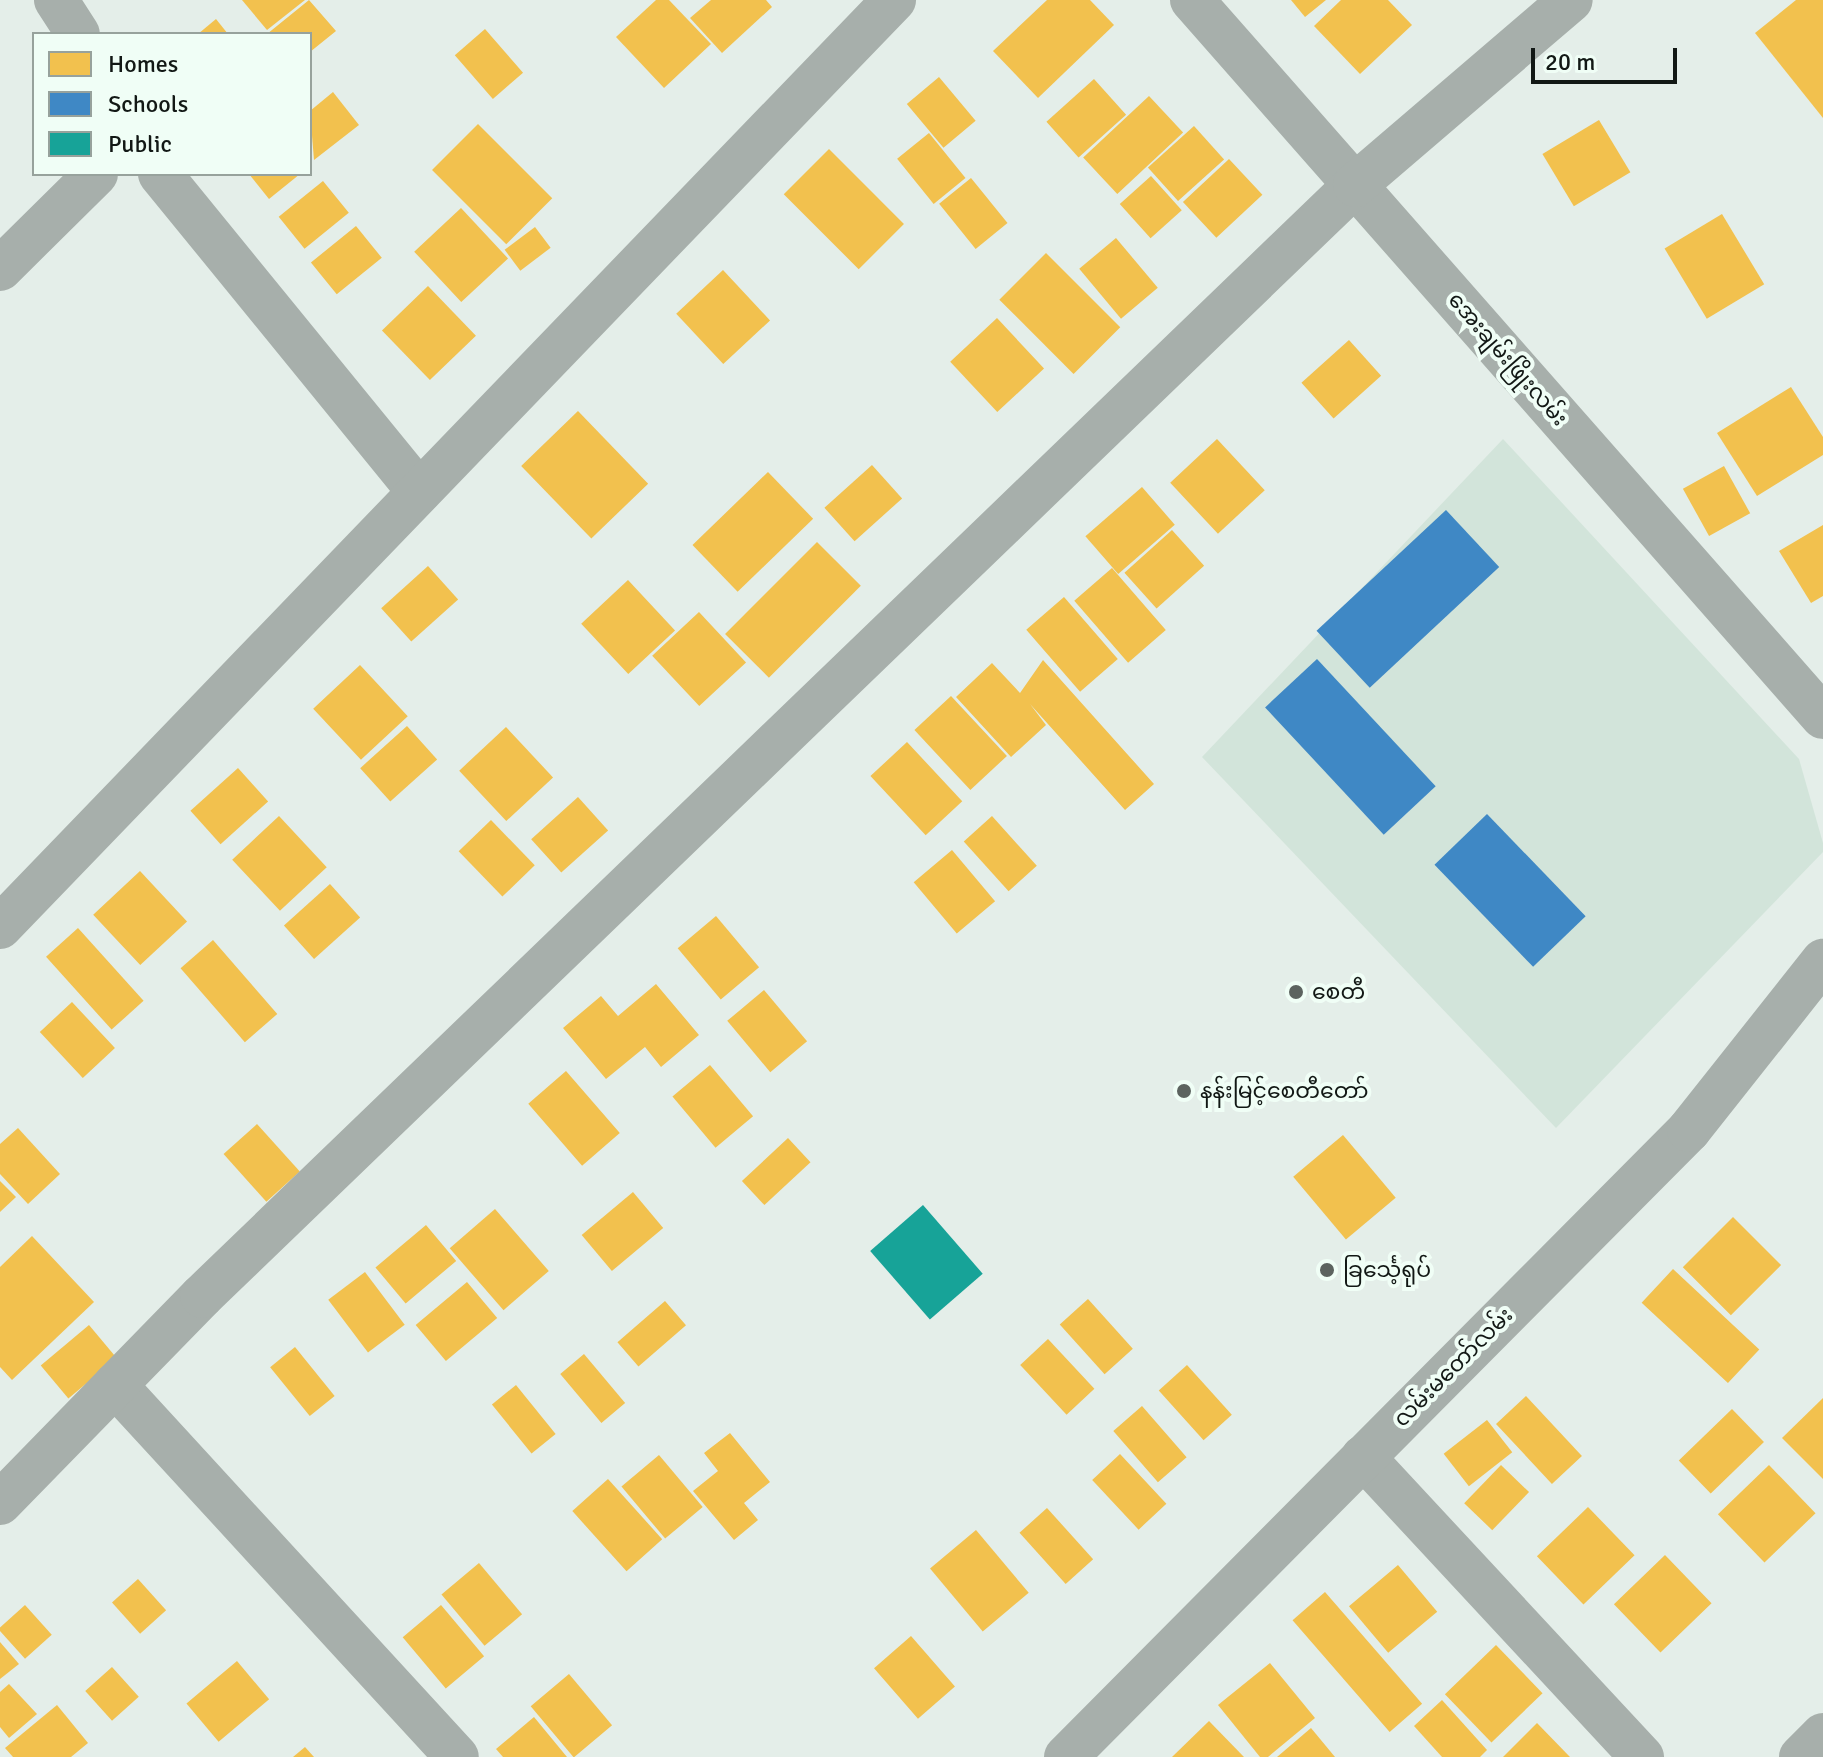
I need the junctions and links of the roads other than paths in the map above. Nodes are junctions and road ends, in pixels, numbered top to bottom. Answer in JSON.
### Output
{"nodes":[{"id":1,"x":894,"y":0,"type":"edge"},
{"id":2,"x":1192,"y":0,"type":"edge"},
{"id":3,"x":1571,"y":0,"type":"edge"},
{"id":4,"x":94,"y":176,"type":"edge"},
{"id":5,"x":162,"y":176,"type":"edge"},
{"id":6,"x":1355,"y":185,"type":"junction"},
{"id":7,"x":0,"y":269,"type":"edge"},
{"id":8,"x":419,"y":492,"type":"junction"},
{"id":9,"x":1823,"y":717,"type":"edge"},
{"id":10,"x":0,"y":927,"type":"edge"},
{"id":11,"x":1823,"y":961,"type":"edge"},
{"id":12,"x":115,"y":1385,"type":"junction"},
{"id":13,"x":1363,"y":1457,"type":"junction"},
{"id":14,"x":0,"y":1503,"type":"edge"},
{"id":15,"x":1823,"y":1735,"type":"edge"},
{"id":16,"x":457,"y":1757,"type":"edge"},
{"id":17,"x":1066,"y":1757,"type":"edge"},
{"id":18,"x":1642,"y":1757,"type":"edge"},
{"id":19,"x":1801,"y":1757,"type":"edge"}],
"edges":[{"from":1,"to":8,"type":"street"},
{"from":2,"to":6,"type":"street","name":"အေးချမ်းဖြိုးလမ်း"},
{"from":3,"to":6,"type":"street"},
{"from":4,"to":7,"type":"street"},
{"from":5,"to":8,"type":"street"},
{"from":6,"to":9,"type":"street","name":"အေးချမ်းဖြိုးလမ်း"},
{"from":6,"to":12,"type":"street"},
{"from":8,"to":10,"type":"street"},
{"from":11,"to":13,"type":"street","name":"လမ်းမတော်လမ်း"},
{"from":12,"to":14,"type":"street"},
{"from":12,"to":16,"type":"street"},
{"from":13,"to":17,"type":"street","name":"လမ်းမတော်လမ်း"},
{"from":13,"to":18,"type":"street"},
{"from":15,"to":19,"type":"street"}]}
